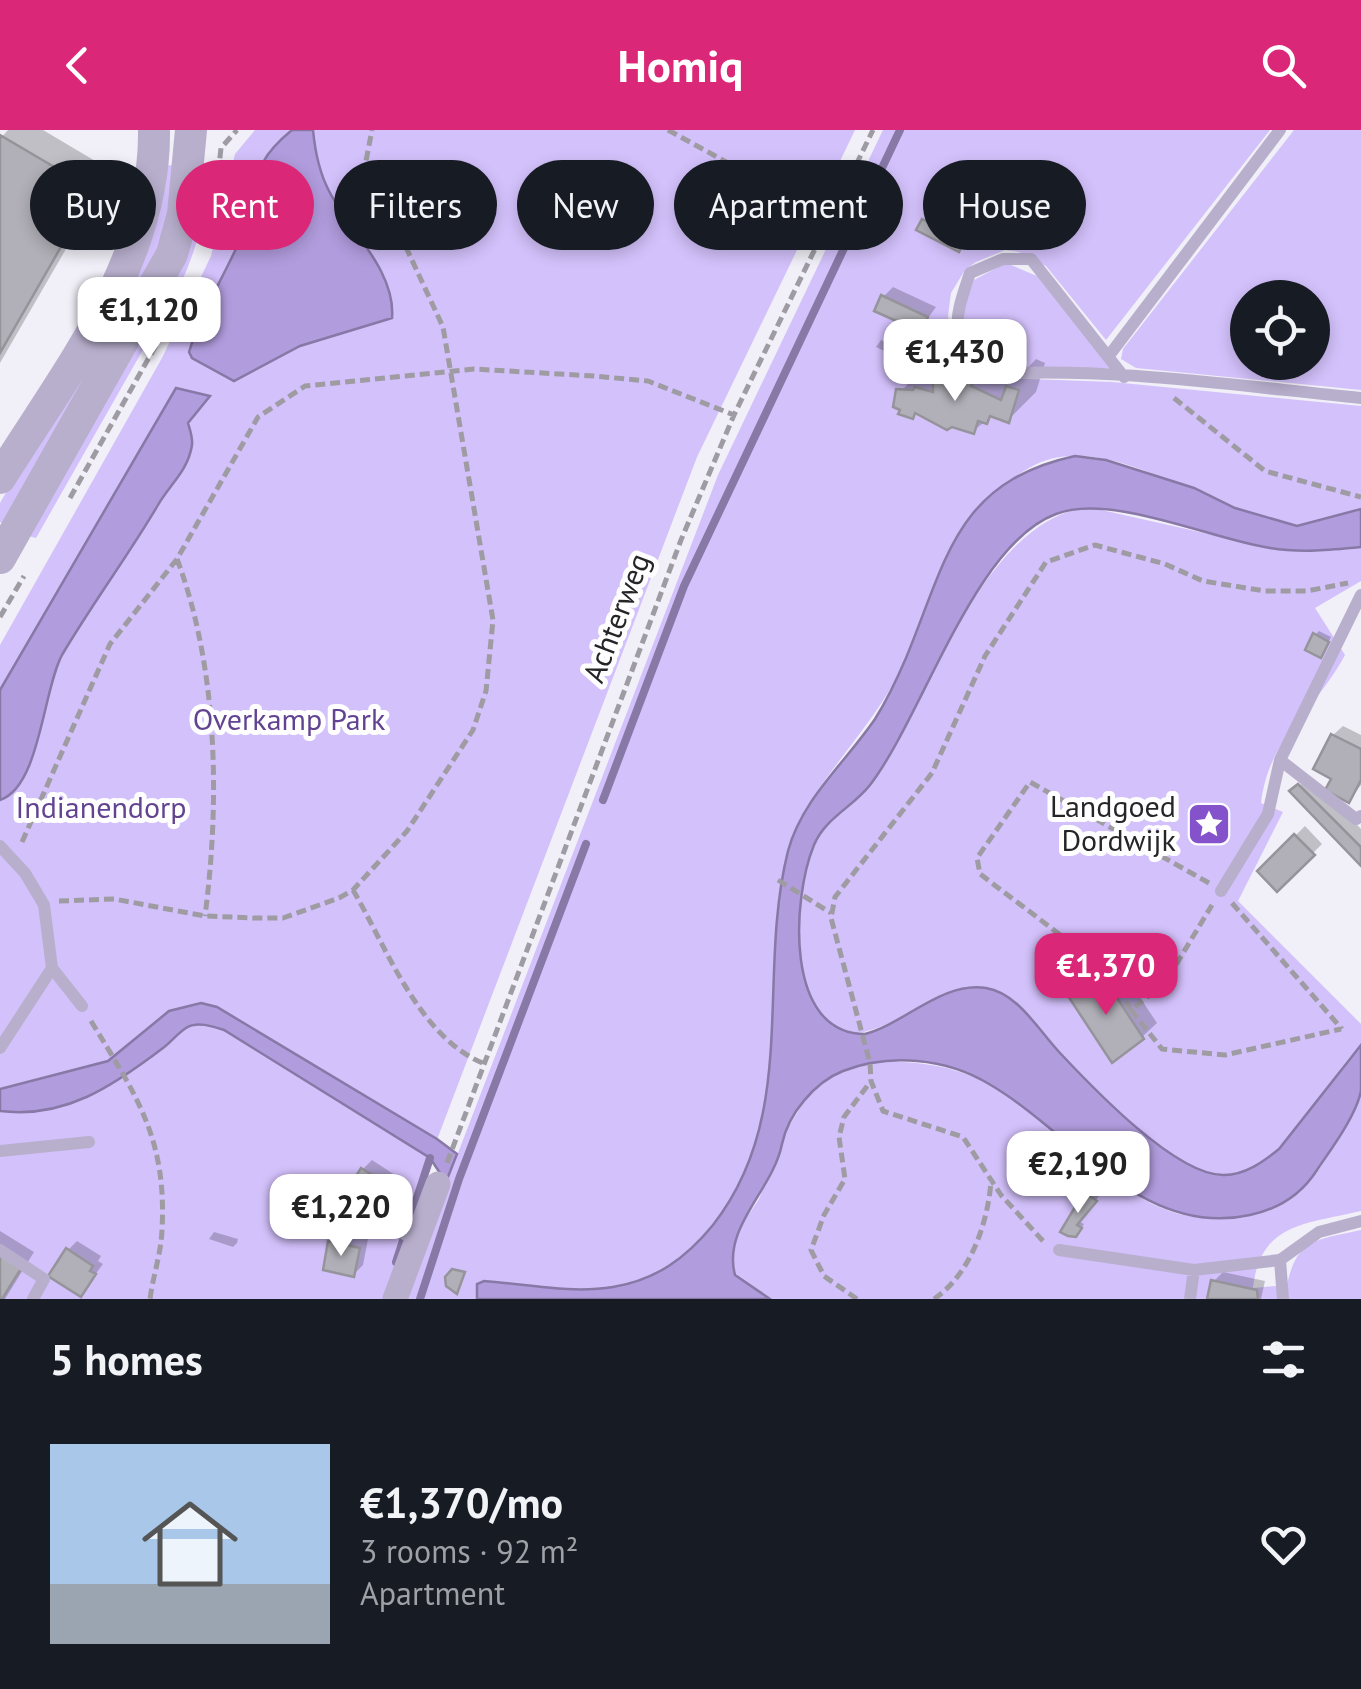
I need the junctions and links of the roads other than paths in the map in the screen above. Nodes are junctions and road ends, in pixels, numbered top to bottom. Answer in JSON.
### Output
{"nodes":[{"id":1,"x":154,"y":130,"type":"edge"},
{"id":2,"x":191,"y":130,"type":"edge"},
{"id":3,"x":1280,"y":130,"type":"edge"},
{"id":4,"x":1108,"y":356,"type":"junction"},
{"id":5,"x":1124,"y":376,"type":"junction"},
{"id":6,"x":1361,"y":398,"type":"edge"},
{"id":7,"x":3,"y":466,"type":"edge"},
{"id":8,"x":1,"y":554,"type":"edge"},
{"id":9,"x":1361,"y":595,"type":"edge"},
{"id":10,"x":1280,"y":760,"type":"junction"},
{"id":11,"x":1361,"y":816,"type":"edge"},
{"id":12,"x":5,"y":850,"type":"edge"},
{"id":13,"x":1221,"y":890,"type":"road end"},
{"id":14,"x":52,"y":968,"type":"junction"},
{"id":15,"x":82,"y":1006,"type":"road end"},
{"id":16,"x":0,"y":1048,"type":"edge"},
{"id":17,"x":89,"y":1142,"type":"dead end"},
{"id":18,"x":0,"y":1151,"type":"edge"},
{"id":19,"x":438,"y":1184,"type":"dead end"},
{"id":20,"x":1361,"y":1221,"type":"edge"},
{"id":21,"x":360,"y":1228,"type":"dead end"},
{"id":22,"x":408,"y":1236,"type":"junction"},
{"id":23,"x":0,"y":1250,"type":"edge"},
{"id":24,"x":1059,"y":1250,"type":"road end"},
{"id":25,"x":1280,"y":1260,"type":"junction"},
{"id":26,"x":1194,"y":1270,"type":"junction"},
{"id":27,"x":34,"y":1299,"type":"edge"},
{"id":28,"x":396,"y":1299,"type":"edge"},
{"id":29,"x":1190,"y":1299,"type":"edge"},
{"id":30,"x":1283,"y":1299,"type":"edge"}],
"edges":[{"from":1,"to":7,"type":"street"},
{"from":2,"to":8,"type":"street"},
{"from":3,"to":4,"type":"lane"},
{"from":4,"to":5,"type":"lane"},
{"from":4,"to":5,"type":"lane"},
{"from":5,"to":6,"type":"lane"},
{"from":9,"to":10,"type":"lane"},
{"from":10,"to":11,"type":"lane"},
{"from":10,"to":13,"type":"lane"},
{"from":12,"to":14,"type":"lane"},
{"from":14,"to":15,"type":"lane"},
{"from":14,"to":16,"type":"lane"},
{"from":17,"to":18,"type":"lane"},
{"from":19,"to":22,"type":"street"},
{"from":20,"to":25,"type":"lane"},
{"from":21,"to":22,"type":"lane"},
{"from":22,"to":28,"type":"street"},
{"from":23,"to":27,"type":"lane"},
{"from":24,"to":26,"type":"lane"},
{"from":25,"to":26,"type":"lane"},
{"from":25,"to":30,"type":"lane"},
{"from":26,"to":29,"type":"lane"}]}
